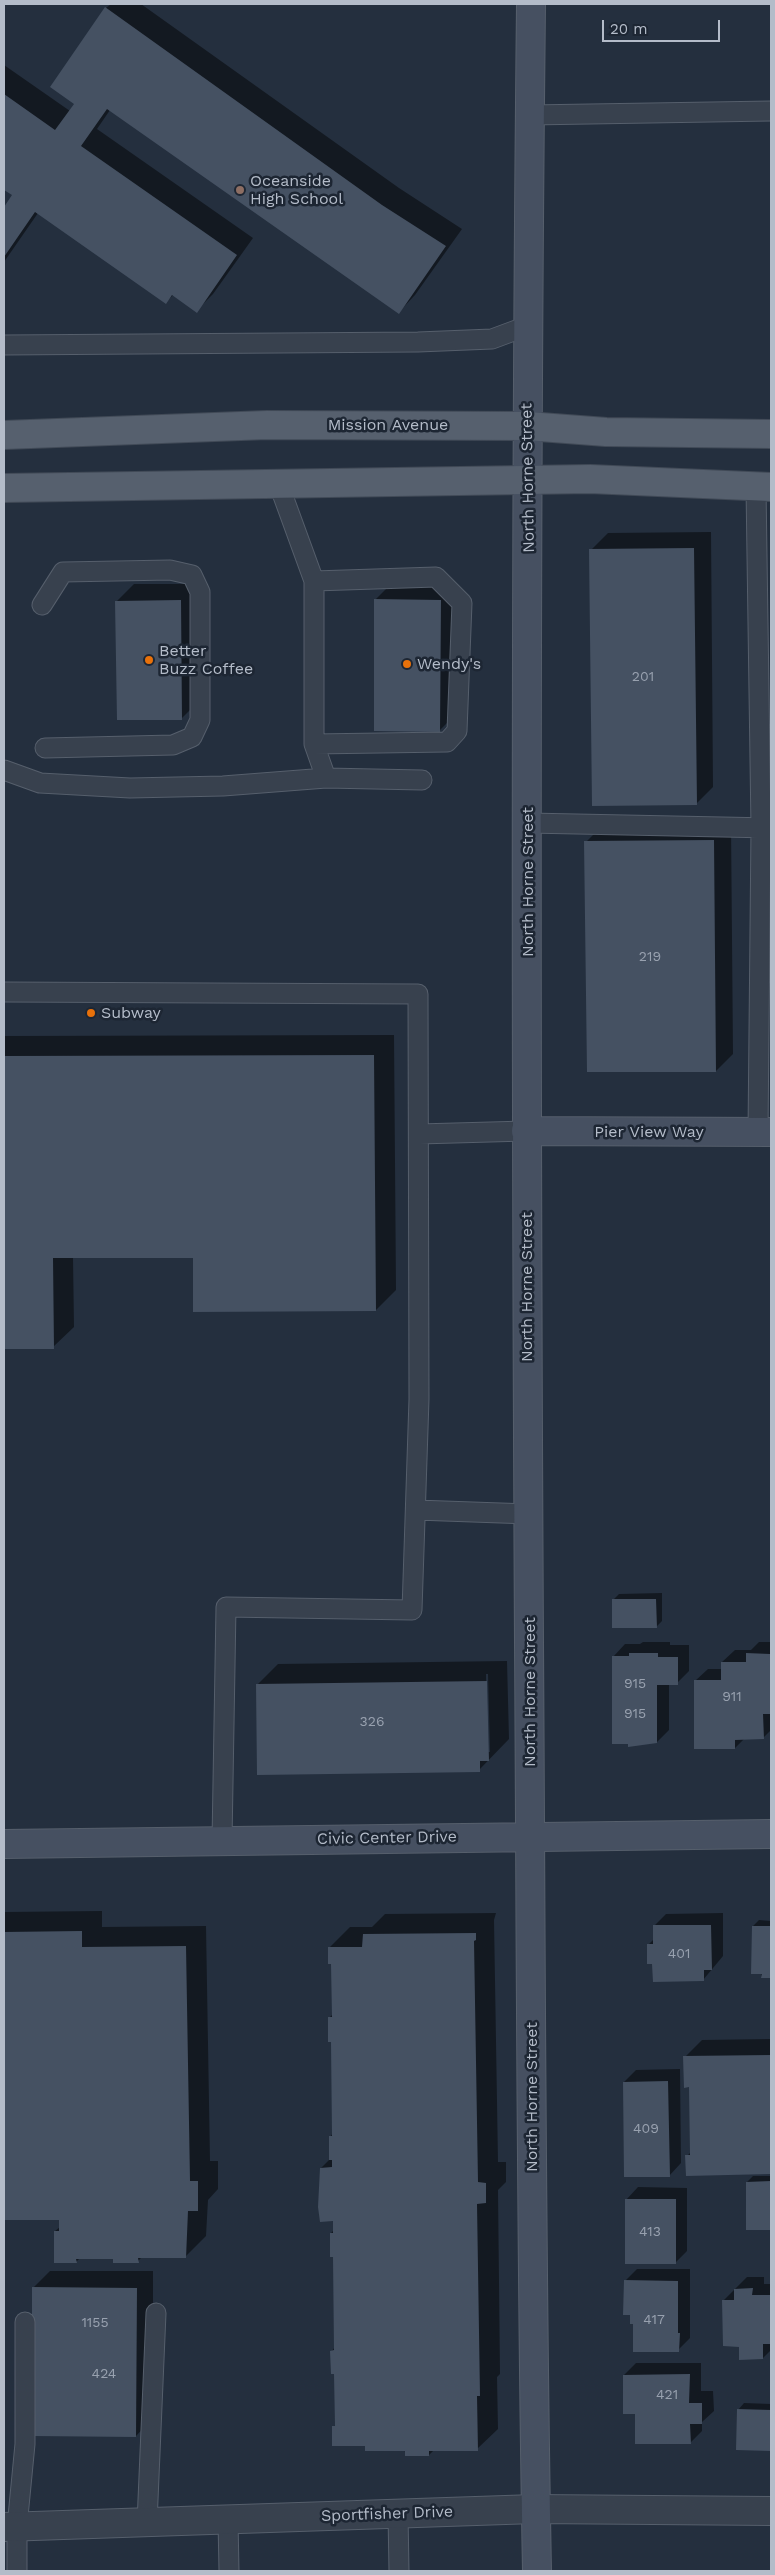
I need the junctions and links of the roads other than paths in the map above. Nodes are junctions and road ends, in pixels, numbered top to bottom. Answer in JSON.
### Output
{"nodes":[{"id":1,"x":531,"y":4,"type":"edge"},
{"id":2,"x":771,"y":111,"type":"edge"},
{"id":3,"x":530,"y":115,"type":"junction"},
{"id":4,"x":526,"y":326,"type":"junction"},
{"id":5,"x":4,"y":345,"type":"edge"},
{"id":6,"x":527,"y":426,"type":"junction"},
{"id":7,"x":49,"y":434,"type":"junction"},
{"id":8,"x":771,"y":434,"type":"edge"},
{"id":9,"x":4,"y":435,"type":"edge"},
{"id":10,"x":4,"y":452,"type":"edge"},
{"id":11,"x":529,"y":480,"type":"junction"},
{"id":12,"x":279,"y":484,"type":"junction"},
{"id":13,"x":764,"y":487,"type":"edge"},
{"id":14,"x":4,"y":488,"type":"edge"},
{"id":15,"x":314,"y":580,"type":"junction"},
{"id":16,"x":42,"y":605,"type":"dead end"},
{"id":17,"x":314,"y":744,"type":"junction"},
{"id":18,"x":45,"y":748,"type":"dead end"},
{"id":19,"x":4,"y":770,"type":"edge"},
{"id":20,"x":326,"y":778,"type":"junction"},
{"id":21,"x":422,"y":780,"type":"dead end"},
{"id":22,"x":528,"y":822,"type":"junction"},
{"id":23,"x":766,"y":828,"type":"edge"},
{"id":24,"x":4,"y":992,"type":"edge"},
{"id":25,"x":526,"y":1132,"type":"junction"},
{"id":26,"x":765,"y":1132,"type":"edge"},
{"id":27,"x":419,"y":1134,"type":"junction"},
{"id":28,"x":416,"y":1510,"type":"junction"},
{"id":29,"x":528,"y":1514,"type":"junction"},
{"id":30,"x":771,"y":1834,"type":"edge"},
{"id":31,"x":530,"y":1836,"type":"junction"},
{"id":32,"x":222,"y":1841,"type":"junction"},
{"id":33,"x":4,"y":1844,"type":"edge"},
{"id":34,"x":156,"y":2313,"type":"dead end"},
{"id":35,"x":25,"y":2322,"type":"dead end"},
{"id":36,"x":535,"y":2509,"type":"junction"},
{"id":37,"x":771,"y":2511,"type":"edge"},
{"id":38,"x":398,"y":2514,"type":"junction"},
{"id":39,"x":228,"y":2520,"type":"junction"},
{"id":40,"x":147,"y":2523,"type":"junction"},
{"id":41,"x":10,"y":2527,"type":"edge"},
{"id":42,"x":17,"y":2571,"type":"edge"},
{"id":43,"x":229,"y":2571,"type":"edge"},
{"id":44,"x":399,"y":2571,"type":"edge"},
{"id":45,"x":537,"y":2571,"type":"edge"}],
"edges":[{"from":1,"to":3,"type":"street","name":"North Horne Street"},
{"from":2,"to":3,"type":"lane"},
{"from":3,"to":4,"type":"street","name":"North Horne Street"},
{"from":4,"to":5,"type":"lane"},
{"from":4,"to":6,"type":"street","name":"North Horne Street"},
{"from":6,"to":7,"type":"main road","name":"Mission Avenue"},
{"from":6,"to":8,"type":"main road","name":"Mission Avenue"},
{"from":6,"to":11,"type":"street","name":"North Horne Street"},
{"from":7,"to":9,"type":"main road","name":"Mission Avenue"},
{"from":7,"to":10,"type":"main road"},
{"from":11,"to":12,"type":"main road"},
{"from":11,"to":13,"type":"main road"},
{"from":11,"to":22,"type":"street","name":"North Horne Street"},
{"from":12,"to":14,"type":"main road"},
{"from":12,"to":15,"type":"lane"},
{"from":13,"to":23,"type":"lane"},
{"from":15,"to":17,"type":"lane"},
{"from":15,"to":17,"type":"lane"},
{"from":16,"to":18,"type":"lane"},
{"from":17,"to":20,"type":"lane"},
{"from":19,"to":20,"type":"lane"},
{"from":20,"to":21,"type":"lane"},
{"from":22,"to":23,"type":"lane"},
{"from":22,"to":25,"type":"street","name":"North Horne Street"},
{"from":23,"to":26,"type":"lane"},
{"from":24,"to":27,"type":"lane"},
{"from":25,"to":26,"type":"street","name":"Pier View Way"},
{"from":25,"to":27,"type":"lane"},
{"from":25,"to":29,"type":"street","name":"North Horne Street"},
{"from":27,"to":28,"type":"lane"},
{"from":28,"to":29,"type":"lane"},
{"from":28,"to":32,"type":"lane"},
{"from":29,"to":31,"type":"street","name":"North Horne Street"},
{"from":30,"to":31,"type":"street","name":"Civic Center Drive"},
{"from":31,"to":32,"type":"street","name":"Civic Center Drive"},
{"from":31,"to":36,"type":"street","name":"North Horne Street"},
{"from":32,"to":33,"type":"street","name":"Civic Center Drive"},
{"from":34,"to":40,"type":"lane"},
{"from":35,"to":41,"type":"lane"},
{"from":36,"to":37,"type":"street","name":"Sportfisher Drive"},
{"from":36,"to":38,"type":"street","name":"Sportfisher Drive"},
{"from":36,"to":45,"type":"street","name":"North Horne Street"},
{"from":38,"to":39,"type":"street","name":"Sportfisher Drive"},
{"from":38,"to":44,"type":"lane"},
{"from":39,"to":40,"type":"street","name":"Sportfisher Drive"},
{"from":39,"to":43,"type":"lane"},
{"from":40,"to":41,"type":"street","name":"Sportfisher Drive"},
{"from":41,"to":42,"type":"lane"}]}
